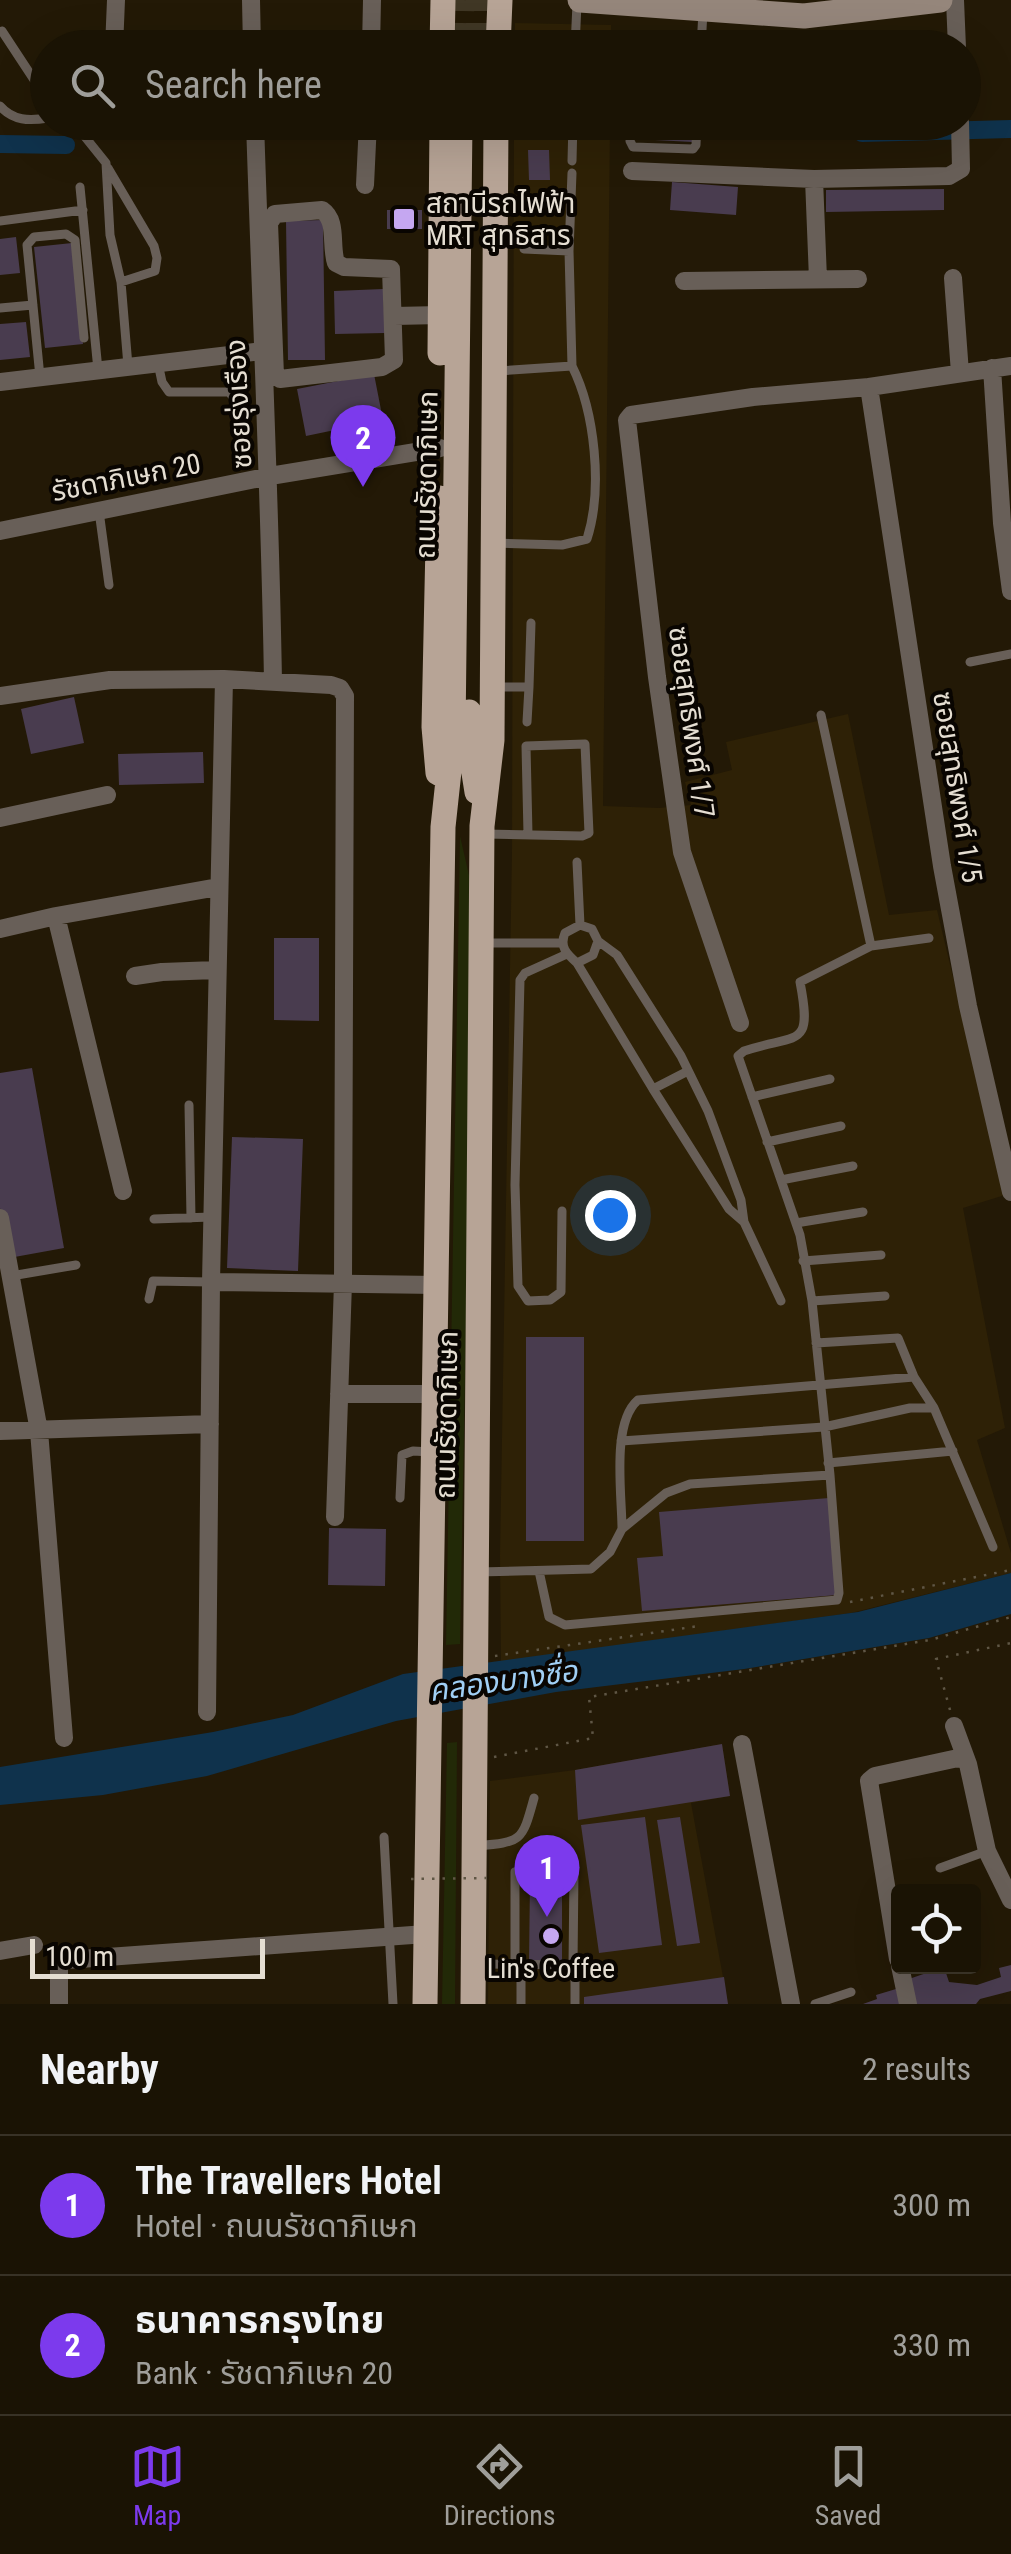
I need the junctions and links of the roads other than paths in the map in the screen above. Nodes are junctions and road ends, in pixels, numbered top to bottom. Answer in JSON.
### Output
{"nodes":[{"id":1,"x":116,"y":0,"type":"edge"},
{"id":2,"x":251,"y":0,"type":"edge"},
{"id":3,"x":372,"y":0,"type":"edge"},
{"id":4,"x":442,"y":0,"type":"edge"},
{"id":5,"x":500,"y":0,"type":"edge"},
{"id":6,"x":578,"y":0,"type":"edge"},
{"id":7,"x":955,"y":0,"type":"edge"},
{"id":8,"x":924,"y":1,"type":"edge"},
{"id":9,"x":703,"y":8,"type":"junction"},
{"id":10,"x":115,"y":30,"type":"edge"},
{"id":11,"x":252,"y":30,"type":"edge"},
{"id":12,"x":371,"y":30,"type":"edge"},
{"id":13,"x":442,"y":30,"type":"edge"},
{"id":14,"x":499,"y":30,"type":"edge"},
{"id":15,"x":576,"y":30,"type":"edge"},
{"id":16,"x":702,"y":30,"type":"edge"},
{"id":17,"x":956,"y":30,"type":"edge"},
{"id":18,"x":2,"y":31,"type":"edge"},
{"id":19,"x":30,"y":74,"type":"edge"},
{"id":20,"x":0,"y":106,"type":"edge"},
{"id":21,"x":30,"y":120,"type":"edge"},
{"id":22,"x":87,"y":140,"type":"edge"},
{"id":23,"x":256,"y":140,"type":"edge"},
{"id":24,"x":367,"y":140,"type":"edge"},
{"id":25,"x":442,"y":140,"type":"edge"},
{"id":26,"x":460,"y":140,"type":"edge"},
{"id":27,"x":478,"y":140,"type":"edge"},
{"id":28,"x":496,"y":140,"type":"edge"},
{"id":29,"x":573,"y":140,"type":"edge"},
{"id":30,"x":630,"y":140,"type":"edge"},
{"id":31,"x":696,"y":140,"type":"edge"},
{"id":32,"x":960,"y":140,"type":"edge"},
{"id":33,"x":106,"y":164,"type":"junction"},
{"id":34,"x":632,"y":171,"type":"dead end"},
{"id":35,"x":814,"y":179,"type":"junction"},
{"id":36,"x":365,"y":185,"type":"dead end"},
{"id":37,"x":80,"y":187,"type":"dead end"},
{"id":38,"x":83,"y":210,"type":"junction"},
{"id":39,"x":0,"y":221,"type":"edge"},
{"id":40,"x":524,"y":249,"type":"dead end"},
{"id":41,"x":569,"y":251,"type":"junction"},
{"id":42,"x":953,"y":278,"type":"dead end"},
{"id":43,"x":818,"y":279,"type":"junction"},
{"id":44,"x":858,"y":279,"type":"dead end"},
{"id":45,"x":120,"y":282,"type":"junction"},
{"id":46,"x":684,"y":282,"type":"dead end"},
{"id":47,"x":32,"y":305,"type":"junction"},
{"id":48,"x":0,"y":308,"type":"edge"},
{"id":49,"x":441,"y":315,"type":"junction"},
{"id":50,"x":394,"y":316,"type":"junction"},
{"id":51,"x":84,"y":338,"type":"dead end"},
{"id":52,"x":262,"y":351,"type":"junction"},
{"id":53,"x":158,"y":363,"type":"junction"},
{"id":54,"x":128,"y":366,"type":"junction"},
{"id":55,"x":572,"y":366,"type":"junction"},
{"id":56,"x":1011,"y":366,"type":"edge"},
{"id":57,"x":992,"y":368,"type":"junction"},
{"id":58,"x":98,"y":370,"type":"junction"},
{"id":59,"x":495,"y":371,"type":"junction"},
{"id":60,"x":960,"y":373,"type":"junction"},
{"id":61,"x":40,"y":377,"type":"junction"},
{"id":62,"x":0,"y":382,"type":"edge"},
{"id":63,"x":869,"y":387,"type":"junction"},
{"id":64,"x":243,"y":448,"type":"dead end"},
{"id":65,"x":440,"y":448,"type":"junction"},
{"id":66,"x":270,"y":476,"type":"junction"},
{"id":67,"x":99,"y":511,"type":"junction"},
{"id":68,"x":0,"y":531,"type":"edge"},
{"id":69,"x":494,"y":542,"type":"junction"},
{"id":70,"x":109,"y":585,"type":"dead end"},
{"id":71,"x":1011,"y":591,"type":"edge"},
{"id":72,"x":531,"y":623,"type":"dead end"},
{"id":73,"x":1011,"y":654,"type":"edge"},
{"id":74,"x":970,"y":662,"type":"dead end"},
{"id":75,"x":224,"y":679,"type":"junction"},
{"id":76,"x":273,"y":682,"type":"junction"},
{"id":77,"x":492,"y":688,"type":"junction"},
{"id":78,"x":529,"y":688,"type":"junction"},
{"id":79,"x":0,"y":696,"type":"edge"},
{"id":80,"x":821,"y":715,"type":"dead end"},
{"id":81,"x":528,"y":722,"type":"dead end"},
{"id":82,"x":107,"y":796,"type":"dead end"},
{"id":83,"x":0,"y":818,"type":"edge"},
{"id":84,"x":443,"y":827,"type":"junction"},
{"id":85,"x":482,"y":830,"type":"junction"},
{"id":86,"x":528,"y":834,"type":"junction"},
{"id":87,"x":577,"y":862,"type":"dead end"},
{"id":88,"x":218,"y":887,"type":"junction"},
{"id":89,"x":56,"y":916,"type":"junction"},
{"id":90,"x":580,"y":924,"type":"junction"},
{"id":91,"x":0,"y":929,"type":"edge"},
{"id":92,"x":929,"y":938,"type":"dead end"},
{"id":93,"x":598,"y":941,"type":"junction"},
{"id":94,"x":480,"y":943,"type":"junction"},
{"id":95,"x":871,"y":946,"type":"junction"},
{"id":96,"x":565,"y":948,"type":"junction"},
{"id":97,"x":577,"y":964,"type":"junction"},
{"id":98,"x":216,"y":970,"type":"junction"},
{"id":99,"x":136,"y":976,"type":"dead end"},
{"id":100,"x":740,"y":1023,"type":"dead end"},
{"id":101,"x":688,"y":1071,"type":"junction"},
{"id":102,"x":830,"y":1079,"type":"dead end"},
{"id":103,"x":653,"y":1090,"type":"junction"},
{"id":104,"x":752,"y":1098,"type":"junction"},
{"id":105,"x":189,"y":1105,"type":"dead end"},
{"id":106,"x":841,"y":1126,"type":"dead end"},
{"id":107,"x":768,"y":1142,"type":"junction"},
{"id":108,"x":853,"y":1166,"type":"dead end"},
{"id":109,"x":781,"y":1180,"type":"junction"},
{"id":110,"x":123,"y":1191,"type":"dead end"},
{"id":111,"x":1011,"y":1192,"type":"edge"},
{"id":112,"x":562,"y":1211,"type":"dead end"},
{"id":113,"x":863,"y":1212,"type":"dead end"},
{"id":114,"x":0,"y":1218,"type":"edge"},
{"id":115,"x":191,"y":1218,"type":"junction"},
{"id":116,"x":212,"y":1218,"type":"junction"},
{"id":117,"x":154,"y":1219,"type":"dead end"},
{"id":118,"x":744,"y":1222,"type":"junction"},
{"id":119,"x":796,"y":1223,"type":"junction"},
{"id":120,"x":881,"y":1256,"type":"dead end"},
{"id":121,"x":804,"y":1261,"type":"junction"},
{"id":122,"x":76,"y":1265,"type":"dead end"},
{"id":123,"x":10,"y":1276,"type":"junction"},
{"id":124,"x":211,"y":1282,"type":"junction"},
{"id":125,"x":343,"y":1284,"type":"junction"},
{"id":126,"x":437,"y":1284,"type":"junction"},
{"id":127,"x":885,"y":1296,"type":"dead end"},
{"id":128,"x":149,"y":1299,"type":"dead end"},
{"id":129,"x":781,"y":1301,"type":"dead end"},
{"id":130,"x":812,"y":1301,"type":"junction"},
{"id":131,"x":816,"y":1343,"type":"junction"},
{"id":132,"x":914,"y":1377,"type":"junction"},
{"id":133,"x":820,"y":1383,"type":"junction"},
{"id":134,"x":339,"y":1394,"type":"junction"},
{"id":135,"x":436,"y":1394,"type":"junction"},
{"id":136,"x":934,"y":1408,"type":"junction"},
{"id":137,"x":210,"y":1424,"type":"junction"},
{"id":138,"x":824,"y":1427,"type":"junction"},
{"id":139,"x":0,"y":1431,"type":"edge"},
{"id":140,"x":39,"y":1431,"type":"junction"},
{"id":141,"x":621,"y":1441,"type":"junction"},
{"id":142,"x":953,"y":1451,"type":"junction"},
{"id":143,"x":435,"y":1452,"type":"junction"},
{"id":144,"x":829,"y":1469,"type":"junction"},
{"id":145,"x":400,"y":1498,"type":"dead end"},
{"id":146,"x":335,"y":1517,"type":"dead end"},
{"id":147,"x":622,"y":1529,"type":"junction"},
{"id":148,"x":992,"y":1547,"type":"dead end"},
{"id":149,"x":474,"y":1572,"type":"junction"},
{"id":150,"x":539,"y":1572,"type":"junction"},
{"id":151,"x":207,"y":1712,"type":"dead end"},
{"id":152,"x":954,"y":1726,"type":"road end"},
{"id":153,"x":64,"y":1738,"type":"dead end"},
{"id":154,"x":742,"y":1744,"type":"dead end"},
{"id":155,"x":965,"y":1760,"type":"junction"},
{"id":156,"x":534,"y":1798,"type":"dead end"},
{"id":157,"x":384,"y":1837,"type":"dead end"},
{"id":158,"x":474,"y":1846,"type":"junction"},
{"id":159,"x":987,"y":1851,"type":"junction"},
{"id":160,"x":940,"y":1868,"type":"dead end"},
{"id":161,"x":1011,"y":1900,"type":"edge"},
{"id":162,"x":891,"y":1916,"type":"edge"},
{"id":163,"x":426,"y":1934,"type":"junction"},
{"id":164,"x":388,"y":1936,"type":"junction"},
{"id":165,"x":34,"y":1945,"type":"dead end"},
{"id":166,"x":0,"y":1951,"type":"edge"},
{"id":167,"x":474,"y":1964,"type":"junction"},
{"id":168,"x":515,"y":1965,"type":"junction"},
{"id":169,"x":902,"y":1974,"type":"edge"},
{"id":170,"x":521,"y":1980,"type":"dead end"},
{"id":171,"x":575,"y":1980,"type":"dead end"},
{"id":172,"x":851,"y":1992,"type":"dead end"},
{"id":173,"x":59,"y":2004,"type":"edge"},
{"id":174,"x":393,"y":2004,"type":"edge"},
{"id":175,"x":425,"y":2004,"type":"edge"},
{"id":176,"x":473,"y":2004,"type":"edge"},
{"id":177,"x":521,"y":2004,"type":"edge"},
{"id":178,"x":575,"y":2004,"type":"edge"},
{"id":179,"x":791,"y":2004,"type":"edge"},
{"id":180,"x":815,"y":2004,"type":"edge"},
{"id":181,"x":908,"y":2004,"type":"edge"}],
"edges":[{"from":1,"to":10,"type":"street"},
{"from":2,"to":11,"type":"street"},
{"from":3,"to":12,"type":"street"},
{"from":4,"to":13,"type":"main road"},
{"from":5,"to":14,"type":"main road"},
{"from":6,"to":9,"type":"main road"},
{"from":6,"to":15,"type":"lane"},
{"from":7,"to":17,"type":"street"},
{"from":8,"to":9,"type":"main road"},
{"from":9,"to":16,"type":"lane"},
{"from":18,"to":19,"type":"lane"},
{"from":20,"to":21,"type":"lane"},
{"from":22,"to":33,"type":"lane"},
{"from":23,"to":52,"type":"street","name":"ซอยรุ่งเรือง"},
{"from":24,"to":36,"type":"street"},
{"from":25,"to":49,"type":"main road","name":"ถนนรัชดาภิเษก"},
{"from":26,"to":84,"type":"main road","name":"ถนนรัชดาภิเษก"},
{"from":27,"to":85,"type":"main road","name":"ถนนรัชดาภิเษก"},
{"from":28,"to":59,"type":"main road","name":"ถนนรัชดาภิเษก"},
{"from":29,"to":41,"type":"lane"},
{"from":30,"to":31,"type":"lane"},
{"from":32,"to":35,"type":"street"},
{"from":33,"to":45,"type":"lane"},
{"from":33,"to":45,"type":"lane"},
{"from":34,"to":35,"type":"street"},
{"from":35,"to":43,"type":"street"},
{"from":37,"to":38,"type":"lane"},
{"from":38,"to":39,"type":"lane"},
{"from":38,"to":58,"type":"lane"},
{"from":40,"to":41,"type":"lane"},
{"from":41,"to":55,"type":"lane"},
{"from":42,"to":60,"type":"street"},
{"from":43,"to":44,"type":"street"},
{"from":43,"to":46,"type":"street"},
{"from":45,"to":54,"type":"lane"},
{"from":47,"to":48,"type":"lane"},
{"from":47,"to":51,"type":"lane"},
{"from":47,"to":61,"type":"lane"},
{"from":49,"to":50,"type":"street"},
{"from":49,"to":65,"type":"main road","name":"ถนนรัชดาภิเษก"},
{"from":50,"to":50,"type":"street"},
{"from":52,"to":53,"type":"street"},
{"from":52,"to":66,"type":"street","name":"ซอยรุ่งเรือง"},
{"from":53,"to":54,"type":"street"},
{"from":53,"to":64,"type":"lane"},
{"from":54,"to":58,"type":"street"},
{"from":55,"to":59,"type":"lane"},
{"from":55,"to":69,"type":"lane"},
{"from":56,"to":57,"type":"street"},
{"from":57,"to":60,"type":"street"},
{"from":57,"to":71,"type":"street"},
{"from":58,"to":61,"type":"street"},
{"from":59,"to":69,"type":"main road","name":"ถนนรัชดาภิเษก"},
{"from":60,"to":63,"type":"street"},
{"from":61,"to":62,"type":"street"},
{"from":63,"to":100,"type":"street","name":"ซอยสุทธิพงศ์ 1/7"},
{"from":63,"to":111,"type":"street","name":"ซอยสุทธิพงศ์ 1/5"},
{"from":65,"to":66,"type":"street","name":"รัชดาภิเษก 20"},
{"from":65,"to":84,"type":"main road","name":"ถนนรัชดาภิเษก"},
{"from":66,"to":67,"type":"street","name":"รัชดาภิเษก 20"},
{"from":66,"to":76,"type":"street","name":"ซอยรุ่งเรือง"},
{"from":67,"to":68,"type":"street","name":"รัชดาภิเษก 20"},
{"from":67,"to":70,"type":"lane"},
{"from":69,"to":77,"type":"main road","name":"ถนนรัชดาภิเษก"},
{"from":72,"to":78,"type":"lane"},
{"from":73,"to":74,"type":"lane"},
{"from":75,"to":76,"type":"street"},
{"from":75,"to":79,"type":"street"},
{"from":75,"to":88,"type":"street"},
{"from":76,"to":125,"type":"street"},
{"from":77,"to":78,"type":"lane"},
{"from":77,"to":85,"type":"main road","name":"ถนนรัชดาภิเษก"},
{"from":78,"to":81,"type":"lane"},
{"from":80,"to":95,"type":"lane"},
{"from":82,"to":83,"type":"street"},
{"from":84,"to":126,"type":"main road","name":"ถนนรัชดาภิเษก"},
{"from":85,"to":86,"type":"lane"},
{"from":85,"to":94,"type":"main road","name":"ถนนรัชดาภิเษก"},
{"from":86,"to":86,"type":"lane"},
{"from":87,"to":90,"type":"lane"},
{"from":88,"to":89,"type":"street"},
{"from":88,"to":98,"type":"street"},
{"from":89,"to":91,"type":"street"},
{"from":89,"to":110,"type":"street"},
{"from":90,"to":93,"type":"lane"},
{"from":90,"to":96,"type":"lane"},
{"from":92,"to":95,"type":"lane"},
{"from":93,"to":97,"type":"lane"},
{"from":93,"to":101,"type":"lane"},
{"from":94,"to":96,"type":"lane"},
{"from":94,"to":149,"type":"main road","name":"ถนนรัชดาภิเษก"},
{"from":95,"to":104,"type":"lane"},
{"from":96,"to":97,"type":"lane"},
{"from":96,"to":112,"type":"lane"},
{"from":97,"to":103,"type":"lane"},
{"from":98,"to":99,"type":"street"},
{"from":98,"to":116,"type":"street"},
{"from":101,"to":103,"type":"lane"},
{"from":101,"to":118,"type":"lane"},
{"from":102,"to":104,"type":"lane"},
{"from":103,"to":118,"type":"lane"},
{"from":104,"to":107,"type":"lane"},
{"from":105,"to":115,"type":"lane"},
{"from":106,"to":107,"type":"lane"},
{"from":107,"to":109,"type":"lane"},
{"from":108,"to":109,"type":"lane"},
{"from":109,"to":119,"type":"lane"},
{"from":113,"to":119,"type":"lane"},
{"from":114,"to":123,"type":"street"},
{"from":115,"to":116,"type":"lane"},
{"from":115,"to":117,"type":"lane"},
{"from":116,"to":124,"type":"street"},
{"from":118,"to":129,"type":"lane"},
{"from":119,"to":121,"type":"lane"},
{"from":120,"to":121,"type":"lane"},
{"from":121,"to":130,"type":"lane"},
{"from":122,"to":123,"type":"lane"},
{"from":123,"to":140,"type":"street"},
{"from":124,"to":125,"type":"street"},
{"from":124,"to":128,"type":"lane"},
{"from":124,"to":137,"type":"street"},
{"from":125,"to":126,"type":"street"},
{"from":125,"to":134,"type":"street"},
{"from":126,"to":135,"type":"main road","name":"ถนนรัชดาภิเษก"},
{"from":127,"to":130,"type":"lane"},
{"from":130,"to":131,"type":"lane"},
{"from":131,"to":132,"type":"lane"},
{"from":131,"to":133,"type":"lane"},
{"from":132,"to":133,"type":"lane"},
{"from":132,"to":136,"type":"lane"},
{"from":133,"to":138,"type":"lane"},
{"from":133,"to":141,"type":"lane"},
{"from":134,"to":135,"type":"street"},
{"from":134,"to":146,"type":"street"},
{"from":135,"to":143,"type":"main road","name":"ถนนรัชดาภิเษก"},
{"from":136,"to":138,"type":"lane"},
{"from":136,"to":142,"type":"lane"},
{"from":137,"to":140,"type":"street"},
{"from":137,"to":151,"type":"street"},
{"from":138,"to":141,"type":"lane"},
{"from":138,"to":144,"type":"lane"},
{"from":139,"to":140,"type":"street"},
{"from":140,"to":153,"type":"street"},
{"from":141,"to":147,"type":"lane"},
{"from":142,"to":144,"type":"lane"},
{"from":142,"to":148,"type":"lane"},
{"from":143,"to":145,"type":"lane"},
{"from":143,"to":163,"type":"main road","name":"ถนนรัชดาภิเษก"},
{"from":144,"to":147,"type":"lane"},
{"from":144,"to":150,"type":"lane"},
{"from":147,"to":150,"type":"lane"},
{"from":149,"to":150,"type":"lane"},
{"from":149,"to":158,"type":"main road","name":"ถนนรัชดาภิเษก"},
{"from":152,"to":155,"type":"street"},
{"from":154,"to":179,"type":"street"},
{"from":155,"to":159,"type":"street"},
{"from":155,"to":162,"type":"street"},
{"from":156,"to":158,"type":"lane"},
{"from":157,"to":164,"type":"lane"},
{"from":158,"to":167,"type":"main road","name":"ถนนรัชดาภิเษก"},
{"from":159,"to":160,"type":"lane"},
{"from":159,"to":161,"type":"street"},
{"from":163,"to":164,"type":"street"},
{"from":163,"to":175,"type":"main road","name":"ถนนรัชดาภิเษก"},
{"from":164,"to":173,"type":"street"},
{"from":164,"to":174,"type":"lane"},
{"from":165,"to":166,"type":"street"},
{"from":167,"to":168,"type":"lane"},
{"from":167,"to":176,"type":"main road","name":"ถนนรัชดาภิเษก"},
{"from":168,"to":168,"type":"lane"},
{"from":169,"to":181,"type":"street"},
{"from":170,"to":177,"type":"lane"},
{"from":171,"to":178,"type":"lane"},
{"from":172,"to":180,"type":"lane"}]}
